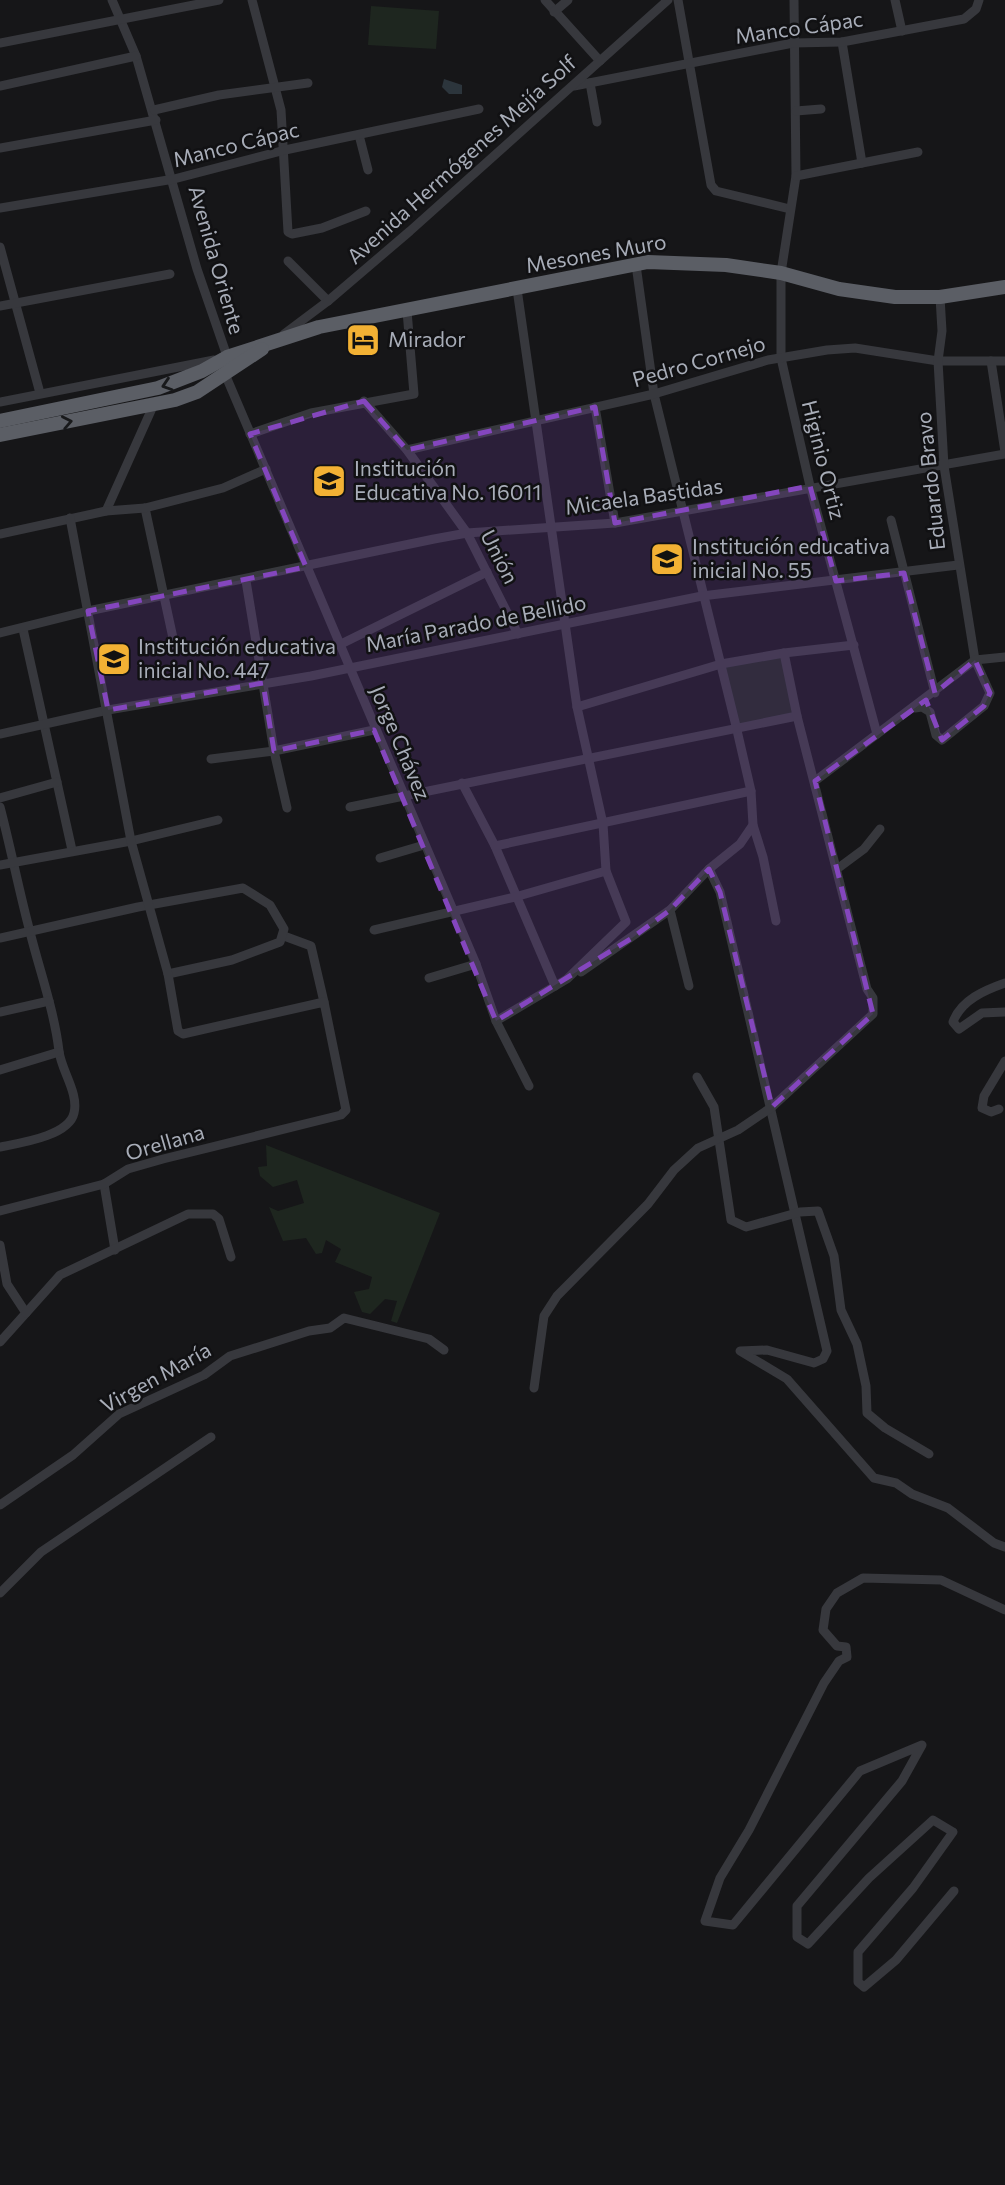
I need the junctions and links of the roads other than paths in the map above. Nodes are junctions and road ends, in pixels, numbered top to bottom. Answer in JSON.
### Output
{"nodes":[{"id":1,"x":112,"y":0,"type":"edge"},
{"id":2,"x":219,"y":0,"type":"edge"},
{"id":3,"x":251,"y":0,"type":"edge"},
{"id":4,"x":545,"y":0,"type":"edge"},
{"id":5,"x":568,"y":0,"type":"edge"},
{"id":6,"x":677,"y":0,"type":"edge"},
{"id":7,"x":794,"y":0,"type":"edge"},
{"id":8,"x":895,"y":0,"type":"edge"},
{"id":9,"x":979,"y":0,"type":"edge"},
{"id":10,"x":666,"y":1,"type":"edge"},
{"id":11,"x":554,"y":12,"type":"junction"},
{"id":12,"x":120,"y":20,"type":"junction"},
{"id":13,"x":902,"y":31,"type":"junction"},
{"id":14,"x":842,"y":42,"type":"junction"},
{"id":15,"x":0,"y":43,"type":"edge"},
{"id":16,"x":793,"y":43,"type":"junction"},
{"id":17,"x":136,"y":55,"type":"junction"},
{"id":18,"x":600,"y":61,"type":"junction"},
{"id":19,"x":687,"y":64,"type":"junction"},
{"id":20,"x":308,"y":83,"type":"dead end"},
{"id":21,"x":590,"y":83,"type":"junction"},
{"id":22,"x":0,"y":86,"type":"edge"},
{"id":23,"x":572,"y":86,"type":"junction"},
{"id":24,"x":276,"y":87,"type":"junction"},
{"id":25,"x":479,"y":109,"type":"dead end"},
{"id":26,"x":821,"y":109,"type":"dead end"},
{"id":27,"x":796,"y":111,"type":"junction"},
{"id":28,"x":155,"y":115,"type":"junction"},
{"id":29,"x":597,"y":122,"type":"dead end"},
{"id":30,"x":359,"y":135,"type":"junction"},
{"id":31,"x":0,"y":148,"type":"edge"},
{"id":32,"x":285,"y":150,"type":"junction"},
{"id":33,"x":918,"y":152,"type":"dead end"},
{"id":34,"x":862,"y":163,"type":"junction"},
{"id":35,"x":368,"y":170,"type":"dead end"},
{"id":36,"x":796,"y":176,"type":"junction"},
{"id":37,"x":174,"y":179,"type":"junction"},
{"id":38,"x":0,"y":208,"type":"edge"},
{"id":39,"x":790,"y":209,"type":"junction"},
{"id":40,"x":366,"y":211,"type":"dead end"},
{"id":41,"x":0,"y":247,"type":"edge"},
{"id":42,"x":288,"y":261,"type":"dead end"},
{"id":43,"x":636,"y":265,"type":"junction"},
{"id":44,"x":781,"y":273,"type":"junction"},
{"id":45,"x":170,"y":274,"type":"dead end"},
{"id":46,"x":1005,"y":287,"type":"edge"},
{"id":47,"x":517,"y":289,"type":"junction"},
{"id":48,"x":940,"y":297,"type":"junction"},
{"id":49,"x":328,"y":302,"type":"junction"},
{"id":50,"x":13,"y":304,"type":"junction"},
{"id":51,"x":0,"y":306,"type":"edge"},
{"id":52,"x":407,"y":311,"type":"junction"},
{"id":53,"x":275,"y":341,"type":"junction"},
{"id":54,"x":781,"y":358,"type":"junction"},
{"id":55,"x":938,"y":361,"type":"junction"},
{"id":56,"x":991,"y":361,"type":"junction"},
{"id":57,"x":1005,"y":361,"type":"edge"},
{"id":58,"x":229,"y":367,"type":"junction"},
{"id":59,"x":40,"y":393,"type":"junction"},
{"id":60,"x":654,"y":394,"type":"junction"},
{"id":61,"x":364,"y":401,"type":"junction"},
{"id":62,"x":0,"y":402,"type":"edge"},
{"id":63,"x":154,"y":404,"type":"junction"},
{"id":64,"x":595,"y":407,"type":"junction"},
{"id":65,"x":536,"y":420,"type":"junction"},
{"id":66,"x":0,"y":421,"type":"edge"},
{"id":67,"x":250,"y":434,"type":"junction"},
{"id":68,"x":0,"y":435,"type":"edge"},
{"id":69,"x":407,"y":450,"type":"junction"},
{"id":70,"x":1005,"y":453,"type":"edge"},
{"id":71,"x":944,"y":466,"type":"junction"},
{"id":72,"x":266,"y":469,"type":"junction"},
{"id":73,"x":810,"y":486,"type":"junction"},
{"id":74,"x":145,"y":508,"type":"junction"},
{"id":75,"x":106,"y":511,"type":"junction"},
{"id":76,"x":684,"y":512,"type":"junction"},
{"id":77,"x":70,"y":518,"type":"junction"},
{"id":78,"x":891,"y":520,"type":"dead end"},
{"id":79,"x":615,"y":523,"type":"junction"},
{"id":80,"x":553,"y":527,"type":"junction"},
{"id":81,"x":467,"y":533,"type":"junction"},
{"id":82,"x":0,"y":534,"type":"edge"},
{"id":83,"x":958,"y":565,"type":"junction"},
{"id":84,"x":306,"y":567,"type":"junction"},
{"id":85,"x":487,"y":572,"type":"junction"},
{"id":86,"x":904,"y":573,"type":"junction"},
{"id":87,"x":246,"y":581,"type":"junction"},
{"id":88,"x":836,"y":581,"type":"junction"},
{"id":89,"x":702,"y":596,"type":"junction"},
{"id":90,"x":163,"y":597,"type":"junction"},
{"id":91,"x":88,"y":611,"type":"junction"},
{"id":92,"x":566,"y":624,"type":"junction"},
{"id":93,"x":23,"y":629,"type":"junction"},
{"id":94,"x":0,"y":634,"type":"edge"},
{"id":95,"x":518,"y":634,"type":"junction"},
{"id":96,"x":339,"y":645,"type":"junction"},
{"id":97,"x":854,"y":645,"type":"junction"},
{"id":98,"x":176,"y":652,"type":"dead end"},
{"id":99,"x":784,"y":653,"type":"junction"},
{"id":100,"x":1005,"y":657,"type":"edge"},
{"id":101,"x":975,"y":660,"type":"junction"},
{"id":102,"x":721,"y":664,"type":"junction"},
{"id":103,"x":348,"y":668,"type":"junction"},
{"id":104,"x":262,"y":683,"type":"junction"},
{"id":105,"x":935,"y":693,"type":"junction"},
{"id":106,"x":577,"y":707,"type":"junction"},
{"id":107,"x":915,"y":708,"type":"junction"},
{"id":108,"x":108,"y":710,"type":"junction"},
{"id":109,"x":797,"y":716,"type":"junction"},
{"id":110,"x":45,"y":725,"type":"junction"},
{"id":111,"x":736,"y":726,"type":"junction"},
{"id":112,"x":374,"y":730,"type":"junction"},
{"id":113,"x":0,"y":734,"type":"edge"},
{"id":114,"x":877,"y":734,"type":"junction"},
{"id":115,"x":274,"y":751,"type":"junction"},
{"id":116,"x":211,"y":759,"type":"dead end"},
{"id":117,"x":587,"y":759,"type":"junction"},
{"id":118,"x":815,"y":781,"type":"junction"},
{"id":119,"x":57,"y":782,"type":"junction"},
{"id":120,"x":463,"y":783,"type":"junction"},
{"id":121,"x":751,"y":791,"type":"junction"},
{"id":122,"x":404,"y":796,"type":"junction"},
{"id":123,"x":0,"y":798,"type":"edge"},
{"id":124,"x":0,"y":807,"type":"edge"},
{"id":125,"x":350,"y":807,"type":"dead end"},
{"id":126,"x":287,"y":808,"type":"dead end"},
{"id":127,"x":218,"y":820,"type":"dead end"},
{"id":128,"x":603,"y":824,"type":"junction"},
{"id":129,"x":753,"y":825,"type":"junction"},
{"id":130,"x":880,"y":830,"type":"dead end"},
{"id":131,"x":131,"y":841,"type":"junction"},
{"id":132,"x":424,"y":845,"type":"junction"},
{"id":133,"x":495,"y":845,"type":"junction"},
{"id":134,"x":72,"y":850,"type":"junction"},
{"id":135,"x":380,"y":858,"type":"dead end"},
{"id":136,"x":14,"y":861,"type":"junction"},
{"id":137,"x":0,"y":864,"type":"edge"},
{"id":138,"x":709,"y":869,"type":"junction"},
{"id":139,"x":837,"y":869,"type":"junction"},
{"id":140,"x":606,"y":871,"type":"junction"},
{"id":141,"x":515,"y":897,"type":"junction"},
{"id":142,"x":150,"y":906,"type":"junction"},
{"id":143,"x":670,"y":910,"type":"junction"},
{"id":144,"x":453,"y":912,"type":"junction"},
{"id":145,"x":776,"y":921,"type":"dead end"},
{"id":146,"x":30,"y":930,"type":"junction"},
{"id":147,"x":374,"y":930,"type":"dead end"},
{"id":148,"x":284,"y":936,"type":"junction"},
{"id":149,"x":0,"y":938,"type":"edge"},
{"id":150,"x":476,"y":964,"type":"junction"},
{"id":151,"x":168,"y":974,"type":"junction"},
{"id":152,"x":429,"y":978,"type":"dead end"},
{"id":153,"x":567,"y":979,"type":"junction"},
{"id":154,"x":1005,"y":983,"type":"edge"},
{"id":155,"x":555,"y":986,"type":"junction"},
{"id":156,"x":689,"y":986,"type":"dead end"},
{"id":157,"x":49,"y":1001,"type":"junction"},
{"id":158,"x":324,"y":1002,"type":"junction"},
{"id":159,"x":0,"y":1012,"type":"edge"},
{"id":160,"x":1005,"y":1012,"type":"edge"},
{"id":161,"x":496,"y":1021,"type":"junction"},
{"id":162,"x":59,"y":1052,"type":"junction"},
{"id":163,"x":1005,"y":1061,"type":"edge"},
{"id":164,"x":0,"y":1070,"type":"edge"},
{"id":165,"x":697,"y":1077,"type":"dead end"},
{"id":166,"x":528,"y":1086,"type":"dead end"},
{"id":167,"x":772,"y":1107,"type":"junction"},
{"id":168,"x":999,"y":1109,"type":"dead end"},
{"id":169,"x":718,"y":1138,"type":"junction"},
{"id":170,"x":0,"y":1147,"type":"edge"},
{"id":171,"x":104,"y":1184,"type":"junction"},
{"id":172,"x":0,"y":1211,"type":"edge"},
{"id":173,"x":793,"y":1214,"type":"junction"},
{"id":174,"x":0,"y":1245,"type":"edge"},
{"id":175,"x":116,"y":1250,"type":"junction"},
{"id":176,"x":231,"y":1257,"type":"dead end"},
{"id":177,"x":26,"y":1312,"type":"junction"},
{"id":178,"x":0,"y":1342,"type":"edge"},
{"id":179,"x":444,"y":1350,"type":"dead end"},
{"id":180,"x":534,"y":1388,"type":"dead end"},
{"id":181,"x":211,"y":1437,"type":"dead end"},
{"id":182,"x":929,"y":1454,"type":"dead end"},
{"id":183,"x":0,"y":1504,"type":"edge"},
{"id":184,"x":1005,"y":1547,"type":"edge"},
{"id":185,"x":0,"y":1593,"type":"edge"},
{"id":186,"x":1005,"y":1610,"type":"edge"},
{"id":187,"x":954,"y":1891,"type":"dead end"}],
"edges":[{"from":1,"to":12,"type":"street","name":"Avenida Oriente"},
{"from":2,"to":12,"type":"street"},
{"from":3,"to":24,"type":"street"},
{"from":4,"to":11,"type":"street"},
{"from":5,"to":11,"type":"street"},
{"from":6,"to":19,"type":"street"},
{"from":7,"to":16,"type":"street","name":"Higinio Ortiz"},
{"from":8,"to":13,"type":"street"},
{"from":9,"to":13,"type":"street","name":"Manco Cápac"},
{"from":10,"to":18,"type":"street","name":"Avenida Hermógenes Mejía Solf"},
{"from":11,"to":18,"type":"street"},
{"from":12,"to":15,"type":"street"},
{"from":12,"to":17,"type":"street","name":"Avenida Oriente"},
{"from":13,"to":14,"type":"street","name":"Manco Cápac"},
{"from":14,"to":16,"type":"street","name":"Manco Cápac"},
{"from":14,"to":34,"type":"street"},
{"from":16,"to":19,"type":"street","name":"Manco Cápac"},
{"from":16,"to":27,"type":"street","name":"Higinio Ortiz"},
{"from":17,"to":22,"type":"street"},
{"from":17,"to":28,"type":"street","name":"Avenida Oriente"},
{"from":18,"to":23,"type":"street","name":"Avenida Hermógenes Mejía Solf"},
{"from":19,"to":21,"type":"street","name":"Manco Cápac"},
{"from":19,"to":39,"type":"street"},
{"from":20,"to":24,"type":"street"},
{"from":21,"to":23,"type":"street","name":"Manco Cápac"},
{"from":21,"to":29,"type":"street"},
{"from":23,"to":49,"type":"street","name":"Avenida Hermógenes Mejía Solf"},
{"from":24,"to":28,"type":"street"},
{"from":24,"to":32,"type":"street"},
{"from":25,"to":30,"type":"street","name":"Manco Cápac"},
{"from":26,"to":27,"type":"street"},
{"from":27,"to":36,"type":"street","name":"Higinio Ortiz"},
{"from":28,"to":31,"type":"street"},
{"from":28,"to":37,"type":"street","name":"Avenida Oriente"},
{"from":30,"to":32,"type":"street","name":"Manco Cápac"},
{"from":30,"to":35,"type":"street"},
{"from":32,"to":37,"type":"street","name":"Manco Cápac"},
{"from":32,"to":40,"type":"street"},
{"from":33,"to":34,"type":"street"},
{"from":34,"to":36,"type":"street"},
{"from":36,"to":39,"type":"street","name":"Higinio Ortiz"},
{"from":37,"to":38,"type":"street","name":"Manco Cápac"},
{"from":37,"to":58,"type":"street","name":"Avenida Oriente"},
{"from":39,"to":44,"type":"street","name":"Higinio Ortiz"},
{"from":41,"to":50,"type":"street"},
{"from":42,"to":49,"type":"street"},
{"from":43,"to":44,"type":"highway","name":"Mesones Muro"},
{"from":43,"to":47,"type":"highway","name":"Mesones Muro"},
{"from":43,"to":60,"type":"street"},
{"from":44,"to":48,"type":"highway","name":"Mesones Muro"},
{"from":44,"to":54,"type":"street","name":"Higinio Ortiz"},
{"from":45,"to":50,"type":"street"},
{"from":46,"to":48,"type":"highway","name":"Mesones Muro"},
{"from":47,"to":52,"type":"highway","name":"Mesones Muro"},
{"from":47,"to":65,"type":"street"},
{"from":48,"to":55,"type":"street","name":"Eduardo Bravo"},
{"from":49,"to":53,"type":"street","name":"Avenida Hermógenes Mejía Solf"},
{"from":50,"to":51,"type":"street"},
{"from":50,"to":59,"type":"street"},
{"from":52,"to":53,"type":"highway","name":"Mesones Muro"},
{"from":52,"to":61,"type":"street"},
{"from":53,"to":58,"type":"highway","name":"Mesones Muro"},
{"from":54,"to":55,"type":"street","name":"Pedro Cornejo"},
{"from":54,"to":60,"type":"street","name":"Pedro Cornejo"},
{"from":54,"to":73,"type":"street","name":"Higinio Ortiz"},
{"from":55,"to":56,"type":"street","name":"Pedro Cornejo"},
{"from":55,"to":71,"type":"street","name":"Eduardo Bravo"},
{"from":56,"to":57,"type":"street","name":"Pedro Cornejo"},
{"from":56,"to":70,"type":"street"},
{"from":58,"to":59,"type":"street"},
{"from":58,"to":63,"type":"highway"},
{"from":58,"to":66,"type":"highway","one_way":true},
{"from":58,"to":67,"type":"street","name":"Jorge Chávez"},
{"from":59,"to":62,"type":"street"},
{"from":60,"to":64,"type":"street","name":"Pedro Cornejo"},
{"from":60,"to":76,"type":"street"},
{"from":61,"to":67,"type":"street"},
{"from":61,"to":69,"type":"street","name":"Unión"},
{"from":68,"to":63,"type":"highway","one_way":true},
{"from":63,"to":75,"type":"street"},
{"from":64,"to":65,"type":"street","name":"Pedro Cornejo"},
{"from":64,"to":79,"type":"street"},
{"from":65,"to":69,"type":"street","name":"Pedro Cornejo"},
{"from":65,"to":80,"type":"street"},
{"from":67,"to":72,"type":"street","name":"Jorge Chávez"},
{"from":69,"to":81,"type":"street","name":"Unión"},
{"from":70,"to":71,"type":"street","name":"Micaela Bastidas"},
{"from":71,"to":73,"type":"street","name":"Micaela Bastidas"},
{"from":71,"to":83,"type":"street","name":"Eduardo Bravo"},
{"from":72,"to":74,"type":"street"},
{"from":72,"to":84,"type":"street","name":"Jorge Chávez"},
{"from":73,"to":76,"type":"street","name":"Micaela Bastidas"},
{"from":73,"to":88,"type":"street","name":"Higinio Ortiz"},
{"from":74,"to":75,"type":"street"},
{"from":74,"to":90,"type":"street"},
{"from":75,"to":77,"type":"street"},
{"from":76,"to":79,"type":"street","name":"Micaela Bastidas"},
{"from":76,"to":89,"type":"street"},
{"from":77,"to":82,"type":"street"},
{"from":77,"to":91,"type":"street"},
{"from":78,"to":86,"type":"street"},
{"from":79,"to":80,"type":"street","name":"Micaela Bastidas"},
{"from":80,"to":81,"type":"street","name":"Micaela Bastidas"},
{"from":80,"to":92,"type":"street"},
{"from":81,"to":84,"type":"street","name":"Micaela Bastidas"},
{"from":81,"to":85,"type":"street","name":"Unión"},
{"from":83,"to":86,"type":"street","name":"María Parado de Bellido"},
{"from":83,"to":101,"type":"street","name":"Eduardo Bravo"},
{"from":84,"to":87,"type":"street","name":"Micaela Bastidas"},
{"from":84,"to":96,"type":"street","name":"Jorge Chávez"},
{"from":85,"to":95,"type":"street","name":"Unión"},
{"from":85,"to":96,"type":"street"},
{"from":86,"to":88,"type":"street","name":"María Parado de Bellido"},
{"from":86,"to":105,"type":"street"},
{"from":87,"to":90,"type":"street","name":"Micaela Bastidas"},
{"from":87,"to":104,"type":"street"},
{"from":88,"to":89,"type":"street","name":"María Parado de Bellido"},
{"from":88,"to":97,"type":"street","name":"Higinio Ortiz"},
{"from":89,"to":92,"type":"street","name":"María Parado de Bellido"},
{"from":89,"to":102,"type":"street"},
{"from":90,"to":91,"type":"street","name":"Micaela Bastidas"},
{"from":90,"to":98,"type":"street"},
{"from":91,"to":93,"type":"street","name":"Micaela Bastidas"},
{"from":91,"to":108,"type":"street"},
{"from":92,"to":95,"type":"street","name":"María Parado de Bellido"},
{"from":92,"to":106,"type":"street"},
{"from":93,"to":94,"type":"street","name":"Micaela Bastidas"},
{"from":93,"to":110,"type":"street"},
{"from":95,"to":103,"type":"street","name":"María Parado de Bellido"},
{"from":96,"to":103,"type":"street","name":"Jorge Chávez"},
{"from":97,"to":99,"type":"street"},
{"from":97,"to":114,"type":"street","name":"Higinio Ortiz"},
{"from":99,"to":102,"type":"street"},
{"from":99,"to":109,"type":"street"},
{"from":100,"to":101,"type":"street"},
{"from":101,"to":105,"type":"street"},
{"from":101,"to":107,"type":"street","name":"Eduardo Bravo"},
{"from":102,"to":106,"type":"street"},
{"from":102,"to":111,"type":"street"},
{"from":103,"to":104,"type":"street","name":"María Parado de Bellido"},
{"from":103,"to":112,"type":"street","name":"Jorge Chávez"},
{"from":104,"to":108,"type":"street","name":"María Parado de Bellido"},
{"from":104,"to":115,"type":"street"},
{"from":105,"to":107,"type":"street"},
{"from":106,"to":117,"type":"street"},
{"from":107,"to":114,"type":"street"},
{"from":108,"to":110,"type":"street","name":"María Parado de Bellido"},
{"from":108,"to":131,"type":"street"},
{"from":109,"to":111,"type":"street"},
{"from":109,"to":118,"type":"street"},
{"from":110,"to":113,"type":"street","name":"María Parado de Bellido"},
{"from":110,"to":119,"type":"street"},
{"from":111,"to":117,"type":"street"},
{"from":111,"to":121,"type":"street"},
{"from":112,"to":115,"type":"street"},
{"from":112,"to":122,"type":"street","name":"Jorge Chávez"},
{"from":114,"to":118,"type":"street"},
{"from":115,"to":116,"type":"street"},
{"from":115,"to":126,"type":"street"},
{"from":117,"to":120,"type":"street"},
{"from":117,"to":128,"type":"street"},
{"from":118,"to":139,"type":"street"},
{"from":119,"to":123,"type":"street"},
{"from":119,"to":134,"type":"street"},
{"from":120,"to":122,"type":"street"},
{"from":120,"to":133,"type":"street"},
{"from":121,"to":128,"type":"street"},
{"from":121,"to":129,"type":"street"},
{"from":122,"to":125,"type":"street"},
{"from":122,"to":132,"type":"street","name":"Jorge Chávez"},
{"from":124,"to":136,"type":"street"},
{"from":127,"to":131,"type":"street"},
{"from":128,"to":133,"type":"street"},
{"from":128,"to":140,"type":"street"},
{"from":129,"to":138,"type":"street"},
{"from":129,"to":145,"type":"street"},
{"from":130,"to":139,"type":"street"},
{"from":131,"to":134,"type":"street"},
{"from":131,"to":142,"type":"street"},
{"from":132,"to":135,"type":"street"},
{"from":132,"to":144,"type":"street","name":"Jorge Chávez"},
{"from":133,"to":141,"type":"street"},
{"from":134,"to":136,"type":"street"},
{"from":136,"to":137,"type":"street"},
{"from":136,"to":146,"type":"street"},
{"from":138,"to":143,"type":"street"},
{"from":138,"to":167,"type":"street"},
{"from":139,"to":167,"type":"street"},
{"from":140,"to":141,"type":"street"},
{"from":140,"to":153,"type":"street"},
{"from":141,"to":144,"type":"street"},
{"from":141,"to":155,"type":"street"},
{"from":142,"to":146,"type":"street"},
{"from":142,"to":148,"type":"street"},
{"from":142,"to":151,"type":"street"},
{"from":143,"to":153,"type":"street"},
{"from":143,"to":156,"type":"street"},
{"from":144,"to":147,"type":"street"},
{"from":144,"to":150,"type":"street","name":"Jorge Chávez"},
{"from":146,"to":149,"type":"street"},
{"from":146,"to":157,"type":"street"},
{"from":148,"to":151,"type":"street"},
{"from":148,"to":158,"type":"street"},
{"from":150,"to":152,"type":"street"},
{"from":150,"to":161,"type":"street","name":"Jorge Chávez"},
{"from":151,"to":158,"type":"street"},
{"from":153,"to":155,"type":"street"},
{"from":154,"to":160,"type":"street"},
{"from":155,"to":161,"type":"street"},
{"from":157,"to":159,"type":"street"},
{"from":157,"to":162,"type":"street"},
{"from":158,"to":171,"type":"street","name":"Orellana"},
{"from":161,"to":166,"type":"street","name":"Jorge Chávez"},
{"from":162,"to":164,"type":"street"},
{"from":162,"to":170,"type":"street"},
{"from":163,"to":168,"type":"street"},
{"from":165,"to":169,"type":"street"},
{"from":167,"to":169,"type":"street"},
{"from":167,"to":173,"type":"street"},
{"from":169,"to":173,"type":"street"},
{"from":169,"to":180,"type":"street"},
{"from":171,"to":172,"type":"street","name":"Orellana"},
{"from":171,"to":175,"type":"street"},
{"from":173,"to":182,"type":"street"},
{"from":173,"to":184,"type":"street"},
{"from":174,"to":177,"type":"street"},
{"from":175,"to":176,"type":"street"},
{"from":175,"to":177,"type":"street"},
{"from":177,"to":178,"type":"street"},
{"from":179,"to":183,"type":"street","name":"Virgen María"},
{"from":181,"to":185,"type":"street"},
{"from":186,"to":187,"type":"street"}]}
